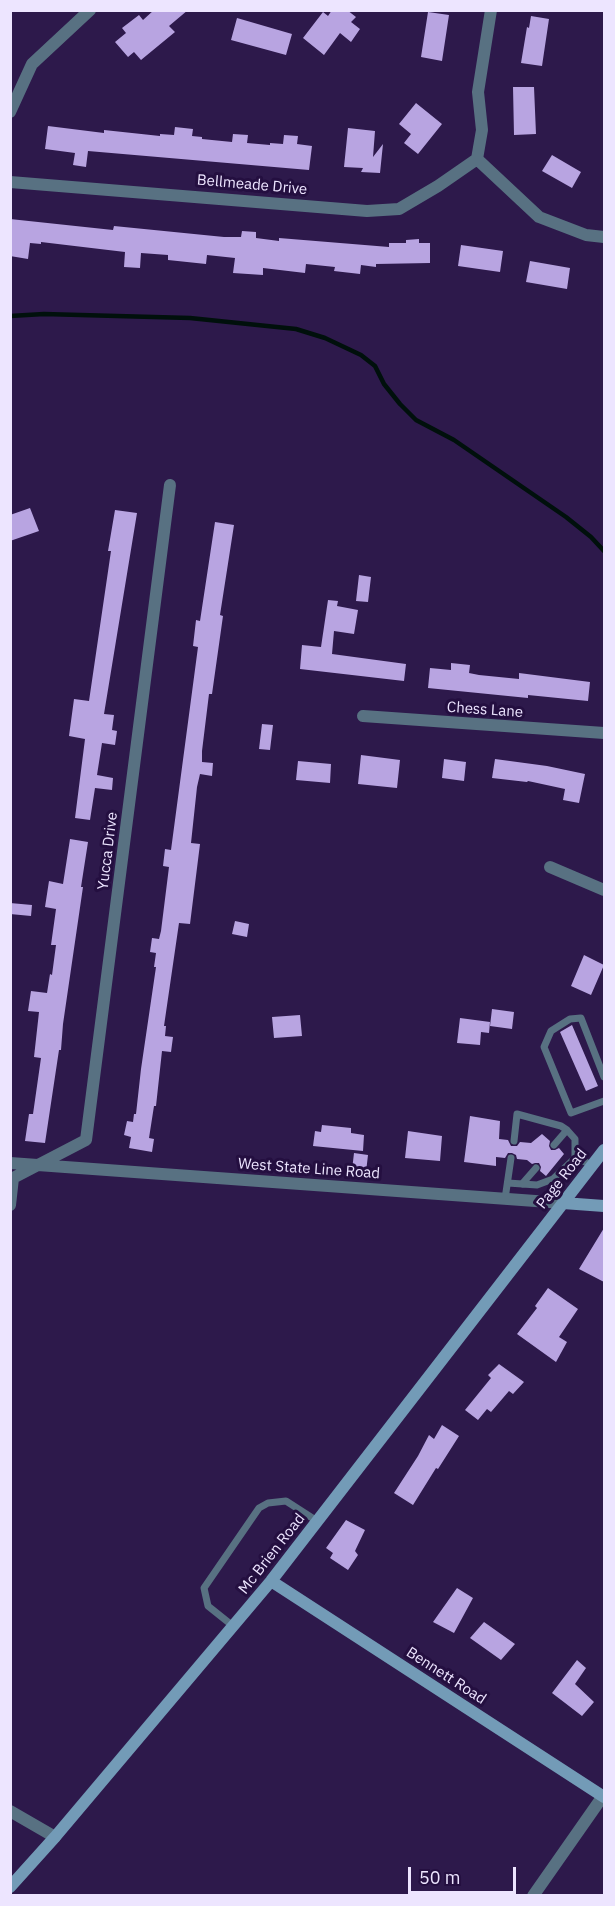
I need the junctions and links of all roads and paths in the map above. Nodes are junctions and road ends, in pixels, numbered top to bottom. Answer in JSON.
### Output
{"nodes":[{"id":1,"x":491,"y":10,"type":"edge"},
{"id":2,"x":82,"y":13,"type":"edge"},
{"id":3,"x":10,"y":112,"type":"edge"},
{"id":4,"x":477,"y":159,"type":"junction"},
{"id":5,"x":10,"y":182,"type":"edge"},
{"id":6,"x":604,"y":237,"type":"edge"},
{"id":7,"x":170,"y":485,"type":"dead end"},
{"id":8,"x":363,"y":716,"type":"dead end"},
{"id":9,"x":604,"y":733,"type":"edge"},
{"id":10,"x":550,"y":867,"type":"dead end"},
{"id":11,"x":604,"y":890,"type":"edge"},
{"id":12,"x":604,"y":1077,"type":"edge"},
{"id":13,"x":604,"y":1101,"type":"edge"},
{"id":14,"x":571,"y":1113,"type":"junction"},
{"id":15,"x":564,"y":1128,"type":"junction"},
{"id":16,"x":514,"y":1141,"type":"dead end"},
{"id":17,"x":554,"y":1145,"type":"dead end"},
{"id":18,"x":604,"y":1150,"type":"edge"},
{"id":19,"x":511,"y":1158,"type":"dead end"},
{"id":20,"x":575,"y":1158,"type":"junction"},
{"id":21,"x":10,"y":1163,"type":"edge"},
{"id":22,"x":38,"y":1165,"type":"junction"},
{"id":23,"x":592,"y":1165,"type":"junction"},
{"id":24,"x":536,"y":1168,"type":"dead end"},
{"id":25,"x":508,"y":1184,"type":"junction"},
{"id":26,"x":522,"y":1184,"type":"junction"},
{"id":27,"x":506,"y":1199,"type":"junction"},
{"id":28,"x":563,"y":1203,"type":"junction"},
{"id":29,"x":10,"y":1205,"type":"edge"},
{"id":30,"x":604,"y":1206,"type":"edge"},
{"id":31,"x":543,"y":1228,"type":"joint"},
{"id":32,"x":317,"y":1521,"type":"junction"},
{"id":33,"x":271,"y":1581,"type":"junction"},
{"id":34,"x":233,"y":1626,"type":"junction"},
{"id":35,"x":604,"y":1796,"type":"edge"},
{"id":36,"x":10,"y":1811,"type":"edge"},
{"id":37,"x":54,"y":1837,"type":"junction"},
{"id":38,"x":10,"y":1887,"type":"edge"},
{"id":39,"x":533,"y":1896,"type":"edge"}],
"edges":[{"from":1,"to":4,"type":"street"},
{"from":2,"to":3,"type":"street"},
{"from":4,"to":5,"type":"street","name":"Bellmeade Drive"},
{"from":4,"to":6,"type":"street"},
{"from":7,"to":22,"type":"street","name":"Yucca Drive"},
{"from":8,"to":9,"type":"street","name":"Chess Lane"},
{"from":10,"to":11,"type":"street"},
{"from":12,"to":14,"type":"lane"},
{"from":13,"to":14,"type":"lane"},
{"from":14,"to":15,"type":"lane"},
{"from":15,"to":16,"type":"lane"},
{"from":15,"to":17,"type":"lane"},
{"from":15,"to":20,"type":"lane"},
{"from":18,"to":23,"type":"main road","name":"Page Road"},
{"from":19,"to":25,"type":"lane"},
{"from":20,"to":23,"type":"lane"},
{"from":20,"to":26,"type":"lane"},
{"from":21,"to":22,"type":"street","name":"West State Line Road"},
{"from":22,"to":27,"type":"street","name":"West State Line Road"},
{"from":22,"to":29,"type":"street","name":"Yucca Drive"},
{"from":23,"to":28,"type":"main road","name":"Page Road"},
{"from":24,"to":26,"type":"lane"},
{"from":25,"to":26,"type":"lane"},
{"from":25,"to":27,"type":"lane"},
{"from":27,"to":28,"type":"street","name":"West State Line Road"},
{"from":28,"to":30,"type":"main road","name":"West State Line Road"},
{"from":28,"to":31,"type":"main road","name":"Page Road"},
{"from":31,"to":32,"type":"main road","name":"Mc Brien Road"},
{"from":32,"to":33,"type":"main road","name":"Mc Brien Road"},
{"from":32,"to":34,"type":"lane"},
{"from":33,"to":34,"type":"main road","name":"Mc Brien Road"},
{"from":33,"to":35,"type":"main road","name":"Bennett Road"},
{"from":34,"to":37,"type":"main road","name":"Mc Brien Road"},
{"from":35,"to":39,"type":"street"},
{"from":36,"to":37,"type":"street"},
{"from":37,"to":38,"type":"main road","name":"Mc Brien Road"}]}
